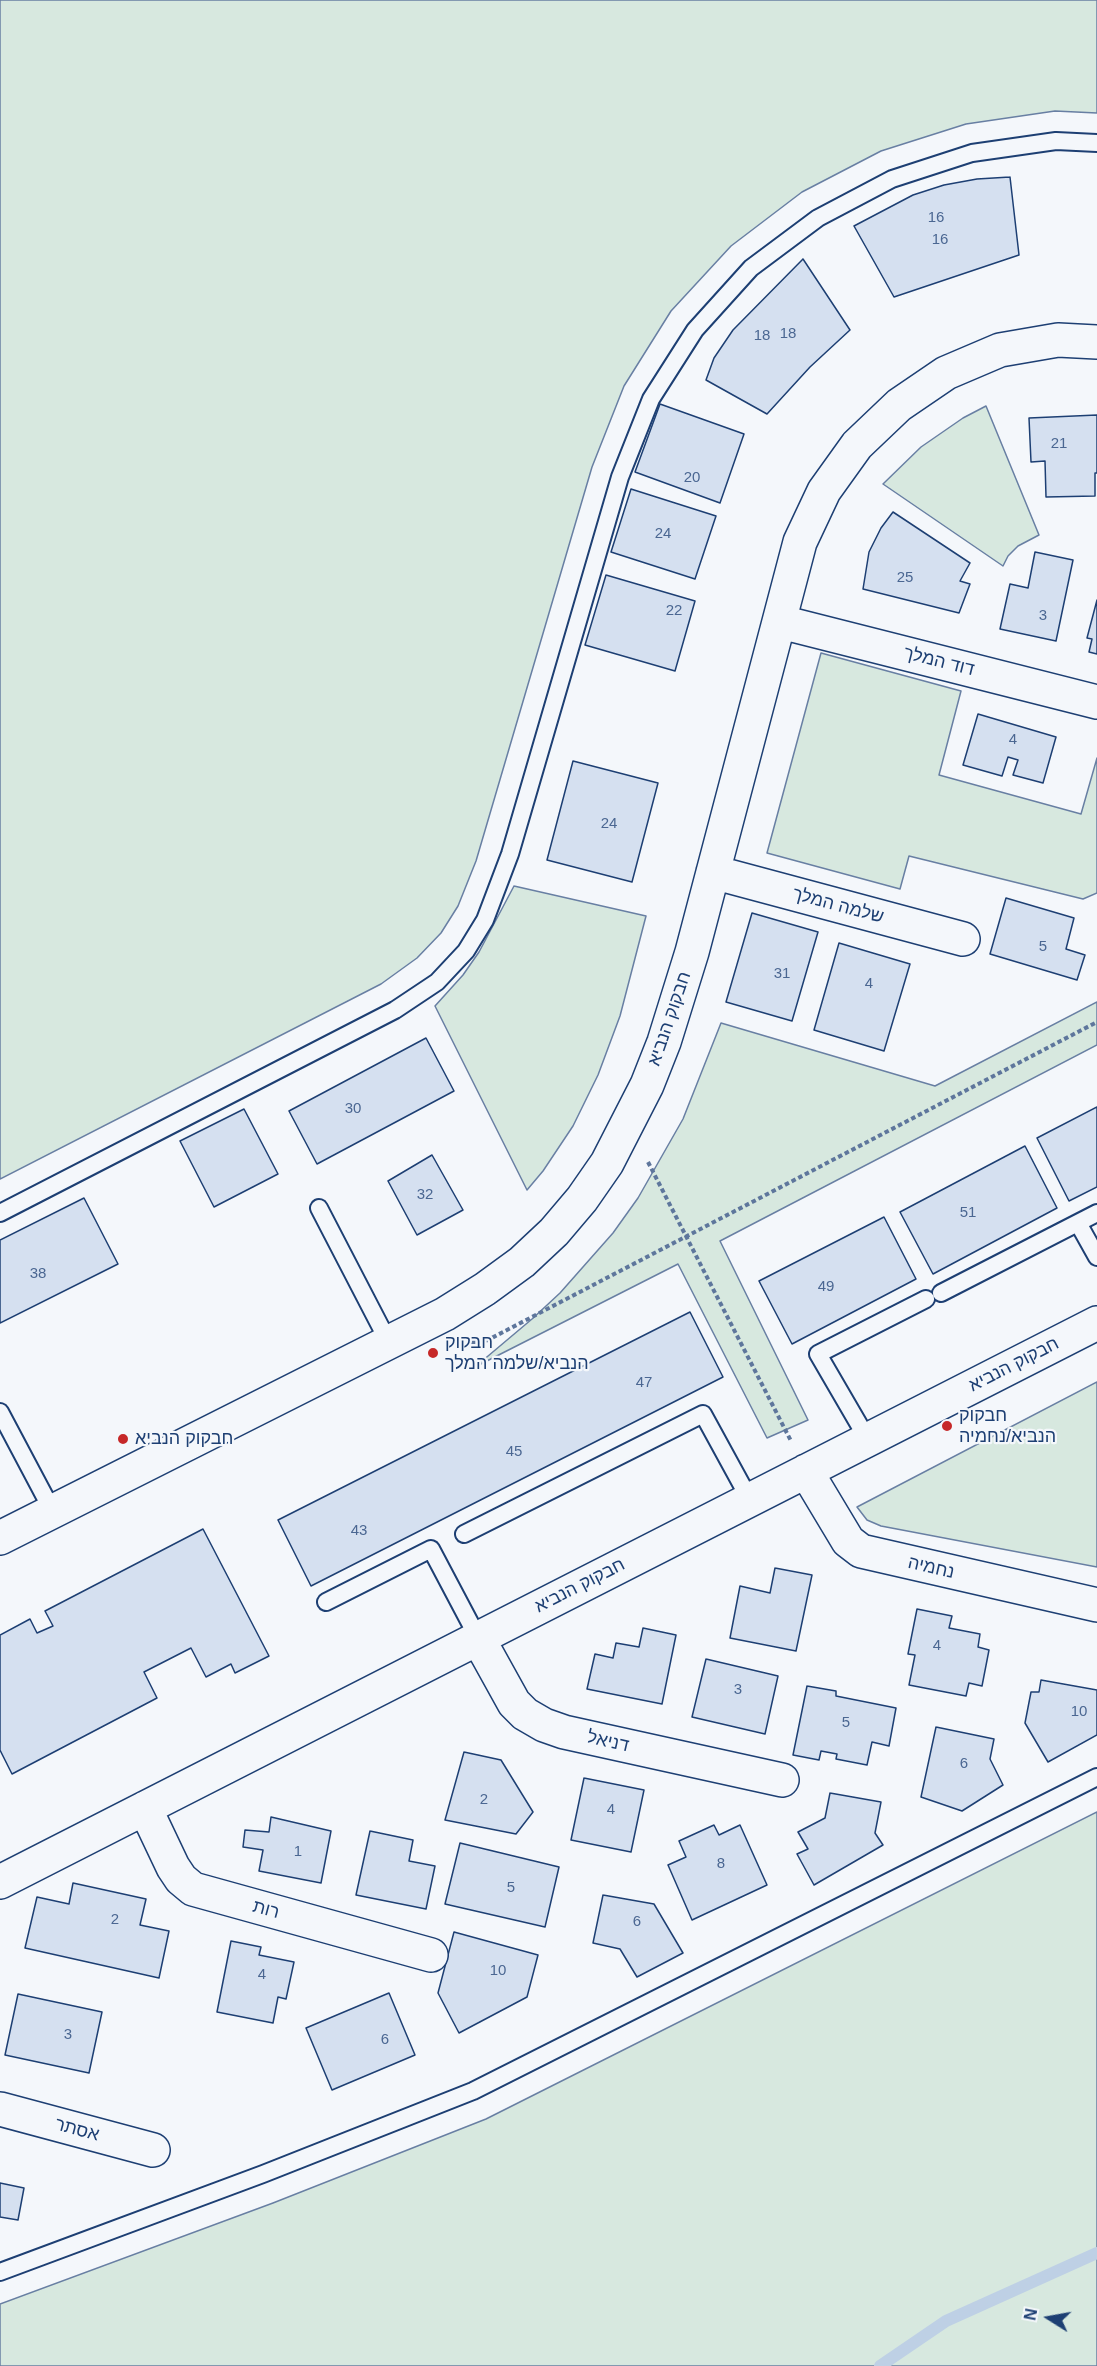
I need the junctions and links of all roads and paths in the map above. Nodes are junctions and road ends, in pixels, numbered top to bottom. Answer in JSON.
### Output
{"nodes":[{"id":1,"x":1097,"y":143,"type":"edge"},
{"id":2,"x":1097,"y":342,"type":"edge"},
{"id":3,"x":781,"y":622,"type":"junction"},
{"id":4,"x":1097,"y":702,"type":"edge"},
{"id":5,"x":713,"y":872,"type":"junction"},
{"id":6,"x":963,"y":939,"type":"dead end"},
{"id":7,"x":1097,"y":1022,"type":"edge"},
{"id":8,"x":629,"y":1123,"type":"junction"},
{"id":9,"x":319,"y":1208,"type":"dead end"},
{"id":10,"x":0,"y":1213,"type":"edge"},
{"id":11,"x":1097,"y":1214,"type":"edge"},
{"id":12,"x":1078,"y":1223,"type":"junction"},
{"id":13,"x":686,"y":1236,"type":"junction"},
{"id":14,"x":1097,"y":1257,"type":"edge"},
{"id":15,"x":1097,"y":1323,"type":"edge"},
{"id":16,"x":460,"y":1342,"type":"dead end"},
{"id":17,"x":389,"y":1343,"type":"junction"},
{"id":18,"x":0,"y":1412,"type":"edge"},
{"id":19,"x":868,"y":1440,"type":"junction"},
{"id":20,"x":806,"y":1471,"type":"junction"},
{"id":21,"x":750,"y":1500,"type":"junction"},
{"id":22,"x":53,"y":1512,"type":"junction"},
{"id":23,"x":464,"y":1534,"type":"dead end"},
{"id":24,"x":0,"y":1538,"type":"edge"},
{"id":25,"x":326,"y":1602,"type":"dead end"},
{"id":26,"x":1097,"y":1605,"type":"edge"},
{"id":27,"x":478,"y":1638,"type":"junction"},
{"id":28,"x":1097,"y":1777,"type":"edge"},
{"id":29,"x":783,"y":1780,"type":"dead end"},
{"id":30,"x":145,"y":1808,"type":"junction"},
{"id":31,"x":0,"y":1882,"type":"edge"},
{"id":32,"x":431,"y":1955,"type":"dead end"},
{"id":33,"x":0,"y":2109,"type":"edge"},
{"id":34,"x":153,"y":2150,"type":"dead end"},
{"id":35,"x":0,"y":2272,"type":"edge"}],
"edges":[{"from":1,"to":10,"type":"lane"},
{"from":2,"to":3,"type":"street","name":"חבקוק הנביא"},
{"from":3,"to":4,"type":"street","name":"דוד המלך"},
{"from":3,"to":5,"type":"street","name":"חבקוק הנביא"},
{"from":5,"to":6,"type":"street","name":"שלמה המלך"},
{"from":5,"to":8,"type":"street","name":"חבקוק הנביא"},
{"from":7,"to":13,"type":"path"},
{"from":8,"to":13,"type":"path"},
{"from":8,"to":17,"type":"street","name":"חבקוק הנביא"},
{"from":9,"to":17,"type":"lane"},
{"from":11,"to":12,"type":"lane"},
{"from":12,"to":14,"type":"lane"},
{"from":12,"to":19,"type":"lane"},
{"from":13,"to":16,"type":"path"},
{"from":13,"to":20,"type":"path"},
{"from":15,"to":19,"type":"street","name":"חבקוק הנביא"},
{"from":17,"to":22,"type":"street","name":"חבקוק הנביא"},
{"from":18,"to":22,"type":"lane"},
{"from":19,"to":20,"type":"street","name":"חבקוק הנביא"},
{"from":20,"to":21,"type":"street","name":"חבקוק הנביא"},
{"from":20,"to":26,"type":"street","name":"נחמיה"},
{"from":21,"to":23,"type":"lane"},
{"from":21,"to":27,"type":"street","name":"חבקוק הנביא"},
{"from":22,"to":24,"type":"street","name":"חבקוק הנביא"},
{"from":25,"to":27,"type":"lane"},
{"from":27,"to":29,"type":"street","name":"דניאל"},
{"from":27,"to":30,"type":"street","name":"חבקוק הנביא"},
{"from":28,"to":35,"type":"lane"},
{"from":30,"to":31,"type":"street","name":"חבקוק הנביא"},
{"from":30,"to":32,"type":"street","name":"רות"},
{"from":33,"to":34,"type":"street","name":"אסתר"}]}
